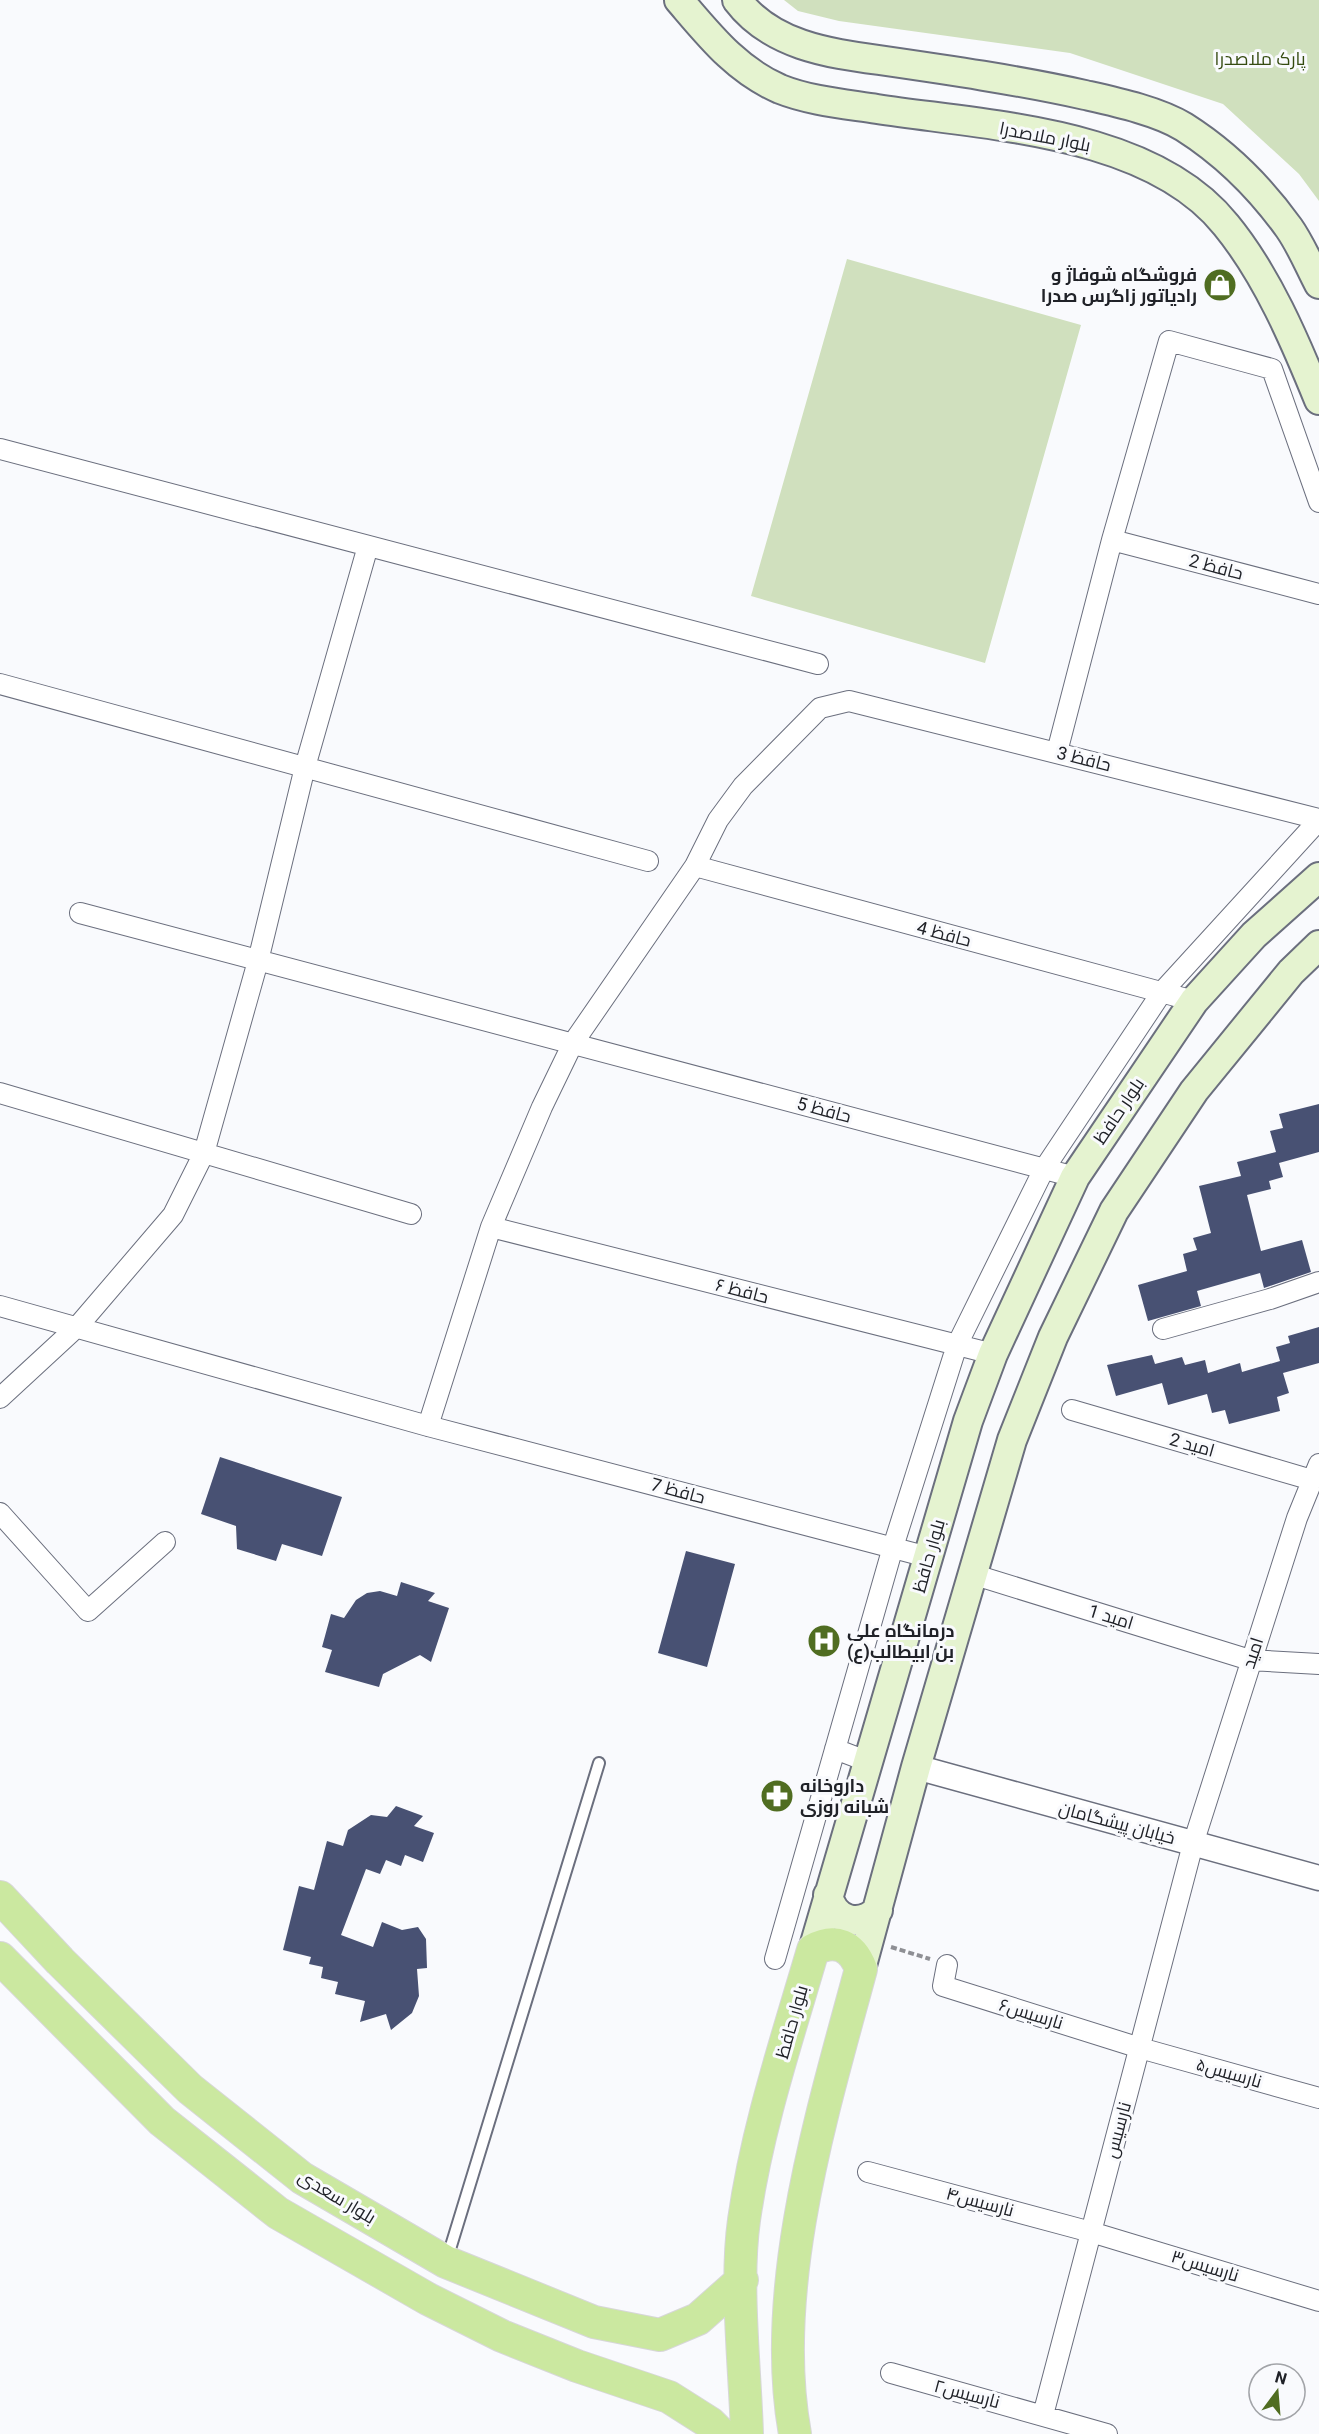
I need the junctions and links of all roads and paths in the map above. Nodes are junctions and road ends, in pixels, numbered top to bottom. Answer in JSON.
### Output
{"nodes":[{"id":1,"x":679,"y":0,"type":"edge"},
{"id":2,"x":738,"y":0,"type":"edge"},
{"id":3,"x":1319,"y":284,"type":"edge"},
{"id":4,"x":1319,"y":400,"type":"edge"},
{"id":5,"x":0,"y":449,"type":"edge"},
{"id":6,"x":1319,"y":502,"type":"edge"},
{"id":7,"x":1112,"y":540,"type":"junction"},
{"id":8,"x":368,"y":546,"type":"junction"},
{"id":9,"x":1319,"y":594,"type":"edge"},
{"id":10,"x":818,"y":664,"type":"dead end"},
{"id":11,"x":0,"y":684,"type":"edge"},
{"id":12,"x":1057,"y":752,"type":"junction"},
{"id":13,"x":305,"y":767,"type":"junction"},
{"id":14,"x":1319,"y":820,"type":"edge"},
{"id":15,"x":648,"y":861,"type":"dead end"},
{"id":16,"x":695,"y":866,"type":"junction"},
{"id":17,"x":1319,"y":878,"type":"edge"},
{"id":18,"x":80,"y":913,"type":"dead end"},
{"id":19,"x":1319,"y":945,"type":"edge"},
{"id":20,"x":258,"y":961,"type":"junction"},
{"id":21,"x":1162,"y":992,"type":"junction"},
{"id":22,"x":1194,"y":1001,"type":"junction"},
{"id":23,"x":573,"y":1043,"type":"junction"},
{"id":24,"x":0,"y":1093,"type":"edge"},
{"id":25,"x":204,"y":1154,"type":"junction"},
{"id":26,"x":1044,"y":1169,"type":"junction"},
{"id":27,"x":1075,"y":1177,"type":"junction"},
{"id":28,"x":411,"y":1214,"type":"dead end"},
{"id":29,"x":490,"y":1227,"type":"junction"},
{"id":30,"x":1319,"y":1282,"type":"edge"},
{"id":31,"x":0,"y":1306,"type":"edge"},
{"id":32,"x":78,"y":1326,"type":"junction"},
{"id":33,"x":1163,"y":1329,"type":"dead end"},
{"id":34,"x":957,"y":1345,"type":"junction"},
{"id":35,"x":993,"y":1354,"type":"junction"},
{"id":36,"x":0,"y":1398,"type":"edge"},
{"id":37,"x":1072,"y":1410,"type":"dead end"},
{"id":38,"x":428,"y":1425,"type":"junction"},
{"id":39,"x":1316,"y":1472,"type":"edge"},
{"id":40,"x":0,"y":1513,"type":"edge"},
{"id":41,"x":165,"y":1542,"type":"dead end"},
{"id":42,"x":893,"y":1547,"type":"junction"},
{"id":43,"x":928,"y":1557,"type":"junction"},
{"id":44,"x":972,"y":1574,"type":"junction"},
{"id":45,"x":1250,"y":1659,"type":"junction"},
{"id":46,"x":1319,"y":1664,"type":"edge"},
{"id":47,"x":835,"y":1749,"type":"junction"},
{"id":48,"x":869,"y":1762,"type":"junction"},
{"id":49,"x":598,"y":1763,"type":"dead end"},
{"id":50,"x":916,"y":1767,"type":"junction"},
{"id":51,"x":1193,"y":1844,"type":"junction"},
{"id":52,"x":1319,"y":1878,"type":"edge"},
{"id":53,"x":828,"y":1895,"type":"junction"},
{"id":54,"x":0,"y":1897,"type":"edge"},
{"id":55,"x":878,"y":1910,"type":"junction"},
{"id":56,"x":813,"y":1950,"type":"junction"},
{"id":57,"x":865,"y":1954,"type":"junction"},
{"id":58,"x":0,"y":1958,"type":"edge"},
{"id":59,"x":775,"y":1959,"type":"dead end"},
{"id":60,"x":948,"y":1965,"type":"joint"},
{"id":61,"x":1140,"y":2048,"type":"junction"},
{"id":62,"x":1319,"y":2098,"type":"edge"},
{"id":63,"x":868,"y":2172,"type":"dead end"},
{"id":64,"x":1092,"y":2232,"type":"junction"},
{"id":65,"x":446,"y":2262,"type":"junction"},
{"id":66,"x":742,"y":2280,"type":"junction"},
{"id":67,"x":1319,"y":2301,"type":"edge"},
{"id":68,"x":891,"y":2373,"type":"dead end"},
{"id":69,"x":1043,"y":2415,"type":"junction"},
{"id":70,"x":721,"y":2434,"type":"edge"},
{"id":71,"x":747,"y":2434,"type":"edge"},
{"id":72,"x":795,"y":2434,"type":"edge"},
{"id":73,"x":1107,"y":2434,"type":"edge"}],
"edges":[{"from":1,"to":4,"type":"main road","name":"بلوار ملاصدرا"},
{"from":2,"to":3,"type":"main road"},
{"from":5,"to":8,"type":"street"},
{"from":6,"to":7,"type":"street"},
{"from":7,"to":9,"type":"street","name":"حافظ 2"},
{"from":7,"to":12,"type":"street"},
{"from":8,"to":10,"type":"street"},
{"from":8,"to":13,"type":"street"},
{"from":11,"to":13,"type":"street"},
{"from":12,"to":14,"type":"street","name":"حافظ 3"},
{"from":12,"to":16,"type":"street","name":"حافظ 3"},
{"from":13,"to":15,"type":"street"},
{"from":13,"to":20,"type":"street"},
{"from":14,"to":21,"type":"street"},
{"from":16,"to":21,"type":"street","name":"حافظ 4"},
{"from":16,"to":23,"type":"street"},
{"from":17,"to":22,"type":"main road","name":"بلوار حافظ"},
{"from":18,"to":20,"type":"street","name":"حافظ 5"},
{"from":19,"to":44,"type":"main road"},
{"from":20,"to":23,"type":"street","name":"حافظ 5"},
{"from":20,"to":25,"type":"street"},
{"from":21,"to":22,"type":"street","name":"حافظ 4"},
{"from":21,"to":26,"type":"street"},
{"from":22,"to":27,"type":"main road","name":"بلوار حافظ"},
{"from":23,"to":26,"type":"street","name":"حافظ 5"},
{"from":23,"to":29,"type":"street"},
{"from":24,"to":25,"type":"street"},
{"from":25,"to":28,"type":"street"},
{"from":25,"to":32,"type":"street"},
{"from":26,"to":27,"type":"street","name":"حافظ 5"},
{"from":26,"to":34,"type":"street"},
{"from":27,"to":35,"type":"main road","name":"بلوار حافظ"},
{"from":29,"to":34,"type":"street","name":"حافظ ۶"},
{"from":29,"to":38,"type":"street"},
{"from":30,"to":33,"type":"street"},
{"from":31,"to":32,"type":"street","name":"حافظ 7"},
{"from":32,"to":36,"type":"street"},
{"from":32,"to":38,"type":"street","name":"حافظ 7"},
{"from":34,"to":35,"type":"street","name":"حافظ ۶"},
{"from":34,"to":42,"type":"street"},
{"from":35,"to":43,"type":"main road","name":"بلوار حافظ"},
{"from":37,"to":39,"type":"street","name":"امید 2"},
{"from":38,"to":42,"type":"street","name":"حافظ 7"},
{"from":39,"to":45,"type":"street","name":"امید"},
{"from":40,"to":41,"type":"street"},
{"from":42,"to":43,"type":"street","name":"حافظ 7"},
{"from":42,"to":47,"type":"street"},
{"from":43,"to":48,"type":"main road","name":"بلوار حافظ"},
{"from":44,"to":45,"type":"street","name":"امید 1"},
{"from":44,"to":50,"type":"main road"},
{"from":45,"to":46,"type":"street","name":"امید 1"},
{"from":45,"to":51,"type":"street","name":"امید"},
{"from":47,"to":48,"type":"street"},
{"from":47,"to":59,"type":"street"},
{"from":48,"to":53,"type":"main road","name":"بلوار حافظ"},
{"from":49,"to":65,"type":"lane"},
{"from":50,"to":51,"type":"street","name":"خیابان پیشگامان"},
{"from":50,"to":55,"type":"main road"},
{"from":51,"to":52,"type":"street","name":"خیابان پیشگامان"},
{"from":51,"to":61,"type":"street","name":"نارسیس"},
{"from":53,"to":55,"type":"main road"},
{"from":53,"to":56,"type":"main road","name":"بلوار حافظ"},
{"from":54,"to":65,"type":"main road","name":"بلوار سعدی"},
{"from":55,"to":57,"type":"main road"},
{"from":56,"to":57,"type":"main road"},
{"from":56,"to":66,"type":"main road","name":"بلوار حافظ"},
{"from":57,"to":60,"type":"path"},
{"from":57,"to":72,"type":"main road"},
{"from":58,"to":70,"type":"main road"},
{"from":60,"to":61,"type":"street","name":"نارسیس۶"},
{"from":61,"to":62,"type":"street","name":"نارسیس۵"},
{"from":61,"to":64,"type":"street","name":"نارسیس"},
{"from":63,"to":64,"type":"street","name":"نارسیس۴"},
{"from":64,"to":67,"type":"street","name":"نارسیس۳"},
{"from":64,"to":69,"type":"street","name":"نارسیس"},
{"from":65,"to":66,"type":"main road","name":"بلوار سعدی"},
{"from":66,"to":71,"type":"main road","name":"بلوار حافظ"},
{"from":68,"to":69,"type":"street","name":"نارسیس۲"},
{"from":69,"to":73,"type":"street","name":"نارسیس۲"}]}
